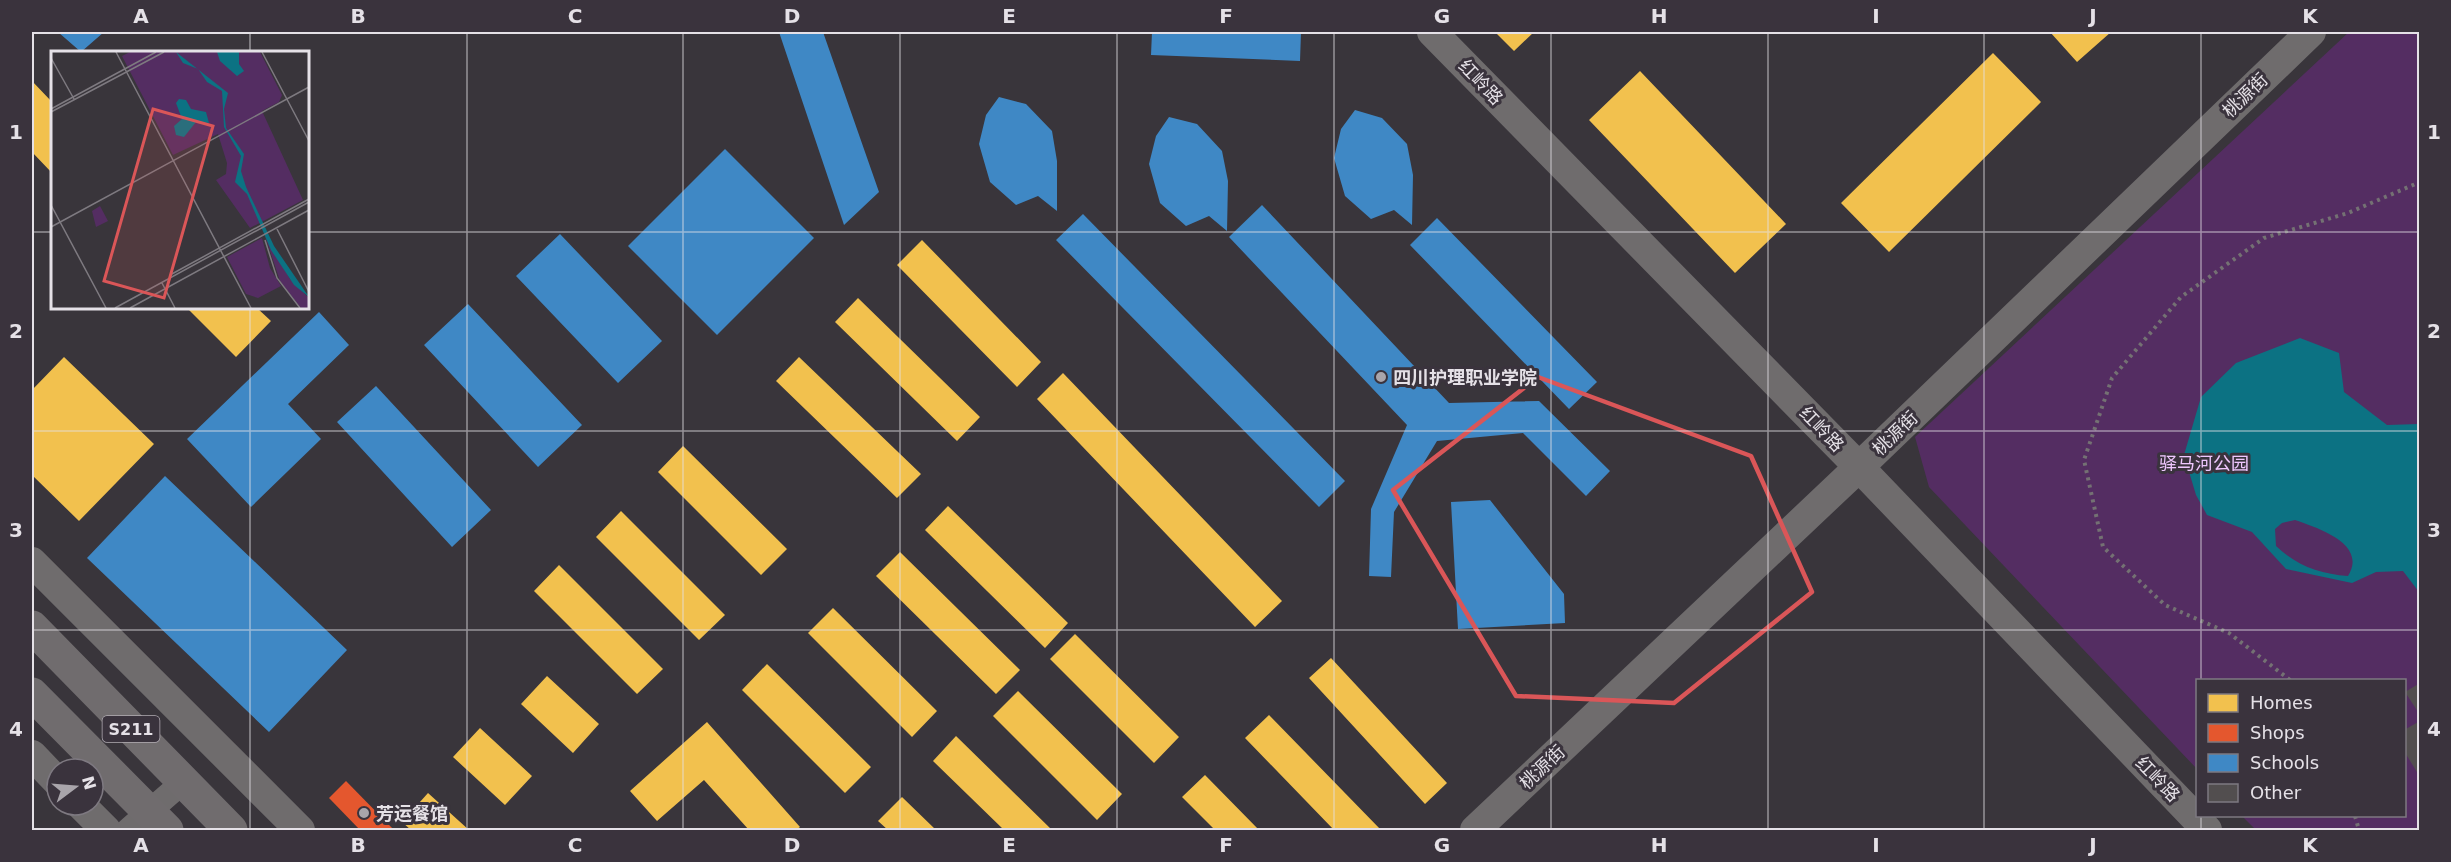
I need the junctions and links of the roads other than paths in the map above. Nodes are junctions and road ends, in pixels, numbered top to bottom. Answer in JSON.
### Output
{"nodes":[{"id":1,"x":1432,"y":32,"type":"edge"},
{"id":2,"x":2311,"y":32,"type":"edge"},
{"id":3,"x":1859,"y":467,"type":"junction"},
{"id":4,"x":32,"y":562,"type":"edge"},
{"id":5,"x":32,"y":627,"type":"edge"},
{"id":6,"x":32,"y":694,"type":"edge"},
{"id":7,"x":32,"y":755,"type":"edge"},
{"id":8,"x":45,"y":769,"type":"edge"},
{"id":9,"x":183,"y":782,"type":"junction"},
{"id":10,"x":93,"y":817,"type":"edge"},
{"id":11,"x":148,"y":824,"type":"edge"},
{"id":12,"x":106,"y":831,"type":"edge"},
{"id":13,"x":231,"y":831,"type":"edge"},
{"id":14,"x":300,"y":831,"type":"edge"},
{"id":15,"x":1475,"y":831,"type":"edge"},
{"id":16,"x":2207,"y":831,"type":"edge"}],
"edges":[{"from":1,"to":3,"type":"street","name":"红岭路"},
{"from":2,"to":3,"type":"street","name":"桃源街"},
{"from":3,"to":15,"type":"street","name":"桃源街"},
{"from":3,"to":16,"type":"street","name":"红岭路"},
{"from":4,"to":14,"type":"street"},
{"from":5,"to":9,"type":"main road","number":"S211"},
{"from":6,"to":11,"type":"main road","number":"S211"},
{"from":7,"to":8,"type":"street"},
{"from":9,"to":11,"type":"street"},
{"from":9,"to":13,"type":"main road","number":"S211"},
{"from":10,"to":12,"type":"street"}]}
